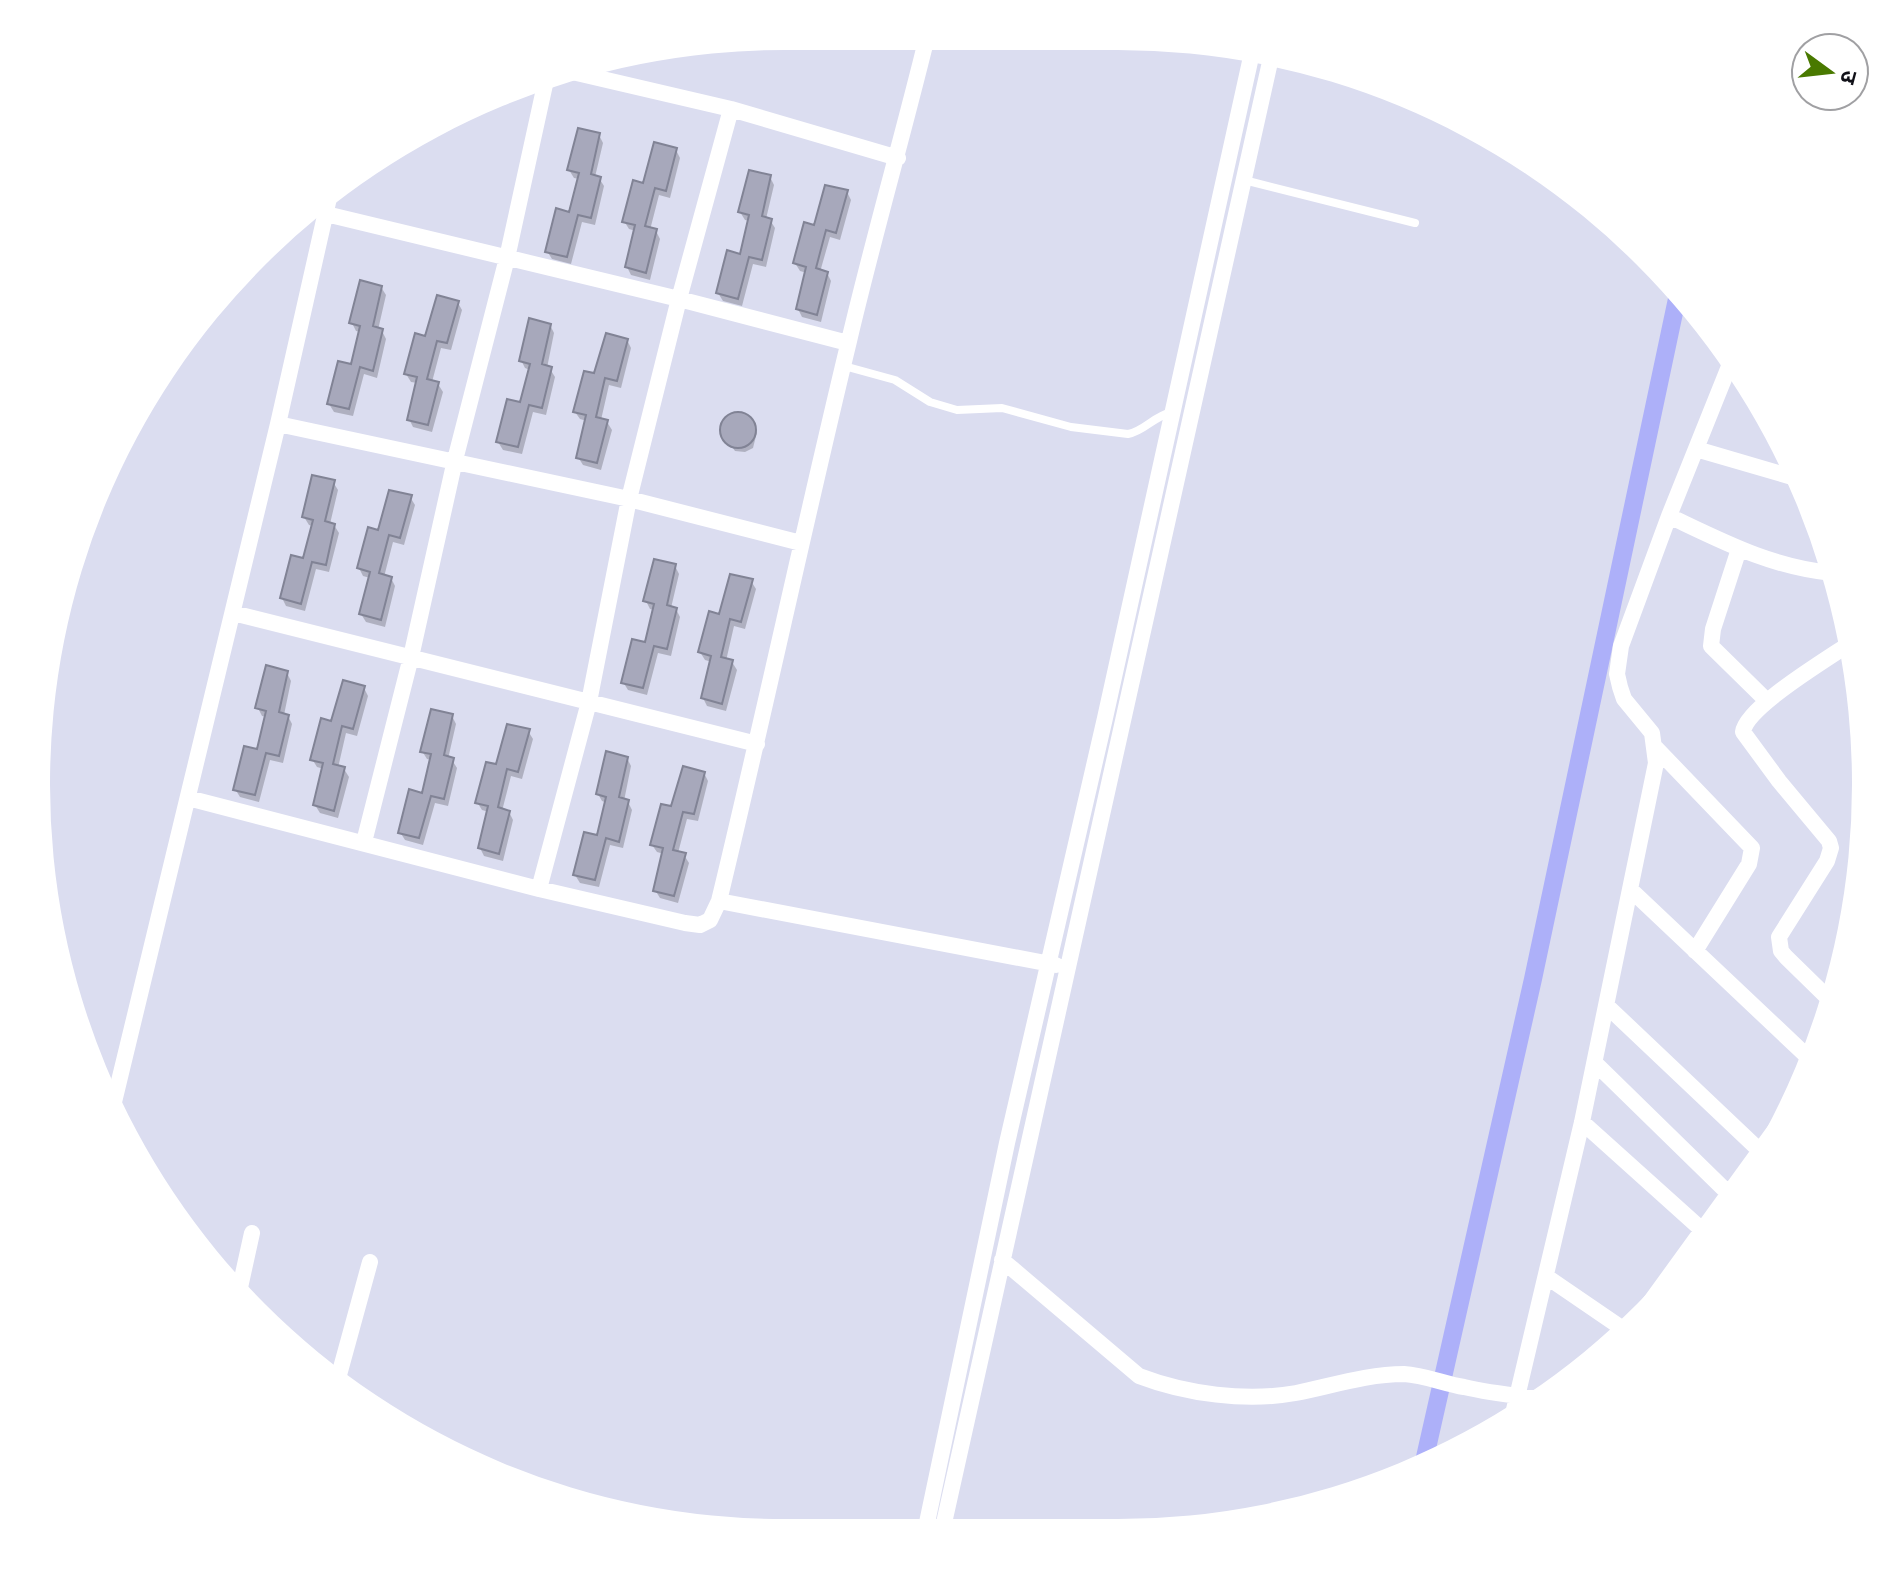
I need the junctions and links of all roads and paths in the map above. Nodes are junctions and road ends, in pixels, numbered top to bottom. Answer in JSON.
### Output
{"nodes":[{"id":1,"x":924,"y":50,"type":"edge"},
{"id":2,"x":1250,"y":62,"type":"edge"},
{"id":3,"x":1269,"y":66,"type":"edge"},
{"id":4,"x":590,"y":76,"type":"edge"},
{"id":5,"x":544,"y":91,"type":"edge"},
{"id":6,"x":731,"y":109,"type":"junction"},
{"id":7,"x":898,"y":158,"type":"junction"},
{"id":8,"x":1243,"y":180,"type":"junction"},
{"id":9,"x":331,"y":207,"type":"edge"},
{"id":10,"x":327,"y":210,"type":"edge"},
{"id":11,"x":1415,"y":223,"type":"dead end"},
{"id":12,"x":507,"y":258,"type":"junction"},
{"id":13,"x":679,"y":299,"type":"junction"},
{"id":14,"x":848,"y":343,"type":"junction"},
{"id":15,"x":844,"y":366,"type":"junction"},
{"id":16,"x":1726,"y":373,"type":"edge"},
{"id":17,"x":1173,"y":412,"type":"junction"},
{"id":18,"x":278,"y":424,"type":"junction"},
{"id":19,"x":1696,"y":449,"type":"junction"},
{"id":20,"x":455,"y":460,"type":"junction"},
{"id":21,"x":1783,"y":474,"type":"edge"},
{"id":22,"x":629,"y":499,"type":"junction"},
{"id":23,"x":1669,"y":516,"type":"junction"},
{"id":24,"x":801,"y":543,"type":"junction"},
{"id":25,"x":1739,"y":549,"type":"junction"},
{"id":26,"x":1820,"y":572,"type":"edge"},
{"id":27,"x":233,"y":613,"type":"junction"},
{"id":28,"x":1840,"y":651,"type":"edge"},
{"id":29,"x":411,"y":657,"type":"junction"},
{"id":30,"x":1767,"y":701,"type":"junction"},
{"id":31,"x":589,"y":702,"type":"junction"},
{"id":32,"x":757,"y":744,"type":"junction"},
{"id":33,"x":1656,"y":748,"type":"junction"},
{"id":34,"x":188,"y":798,"type":"junction"},
{"id":35,"x":364,"y":842,"type":"junction"},
{"id":36,"x":539,"y":889,"type":"junction"},
{"id":37,"x":1631,"y":890,"type":"junction"},
{"id":38,"x":719,"y":901,"type":"junction"},
{"id":39,"x":1695,"y":951,"type":"junction"},
{"id":40,"x":1047,"y":964,"type":"junction"},
{"id":41,"x":1069,"y":966,"type":"junction"},
{"id":42,"x":1822,"y":992,"type":"edge"},
{"id":43,"x":1607,"y":1006,"type":"junction"},
{"id":44,"x":1802,"y":1051,"type":"edge"},
{"id":45,"x":1595,"y":1063,"type":"junction"},
{"id":46,"x":117,"y":1090,"type":"edge"},
{"id":47,"x":1582,"y":1122,"type":"junction"},
{"id":48,"x":1756,"y":1147,"type":"edge"},
{"id":49,"x":1728,"y":1193,"type":"joint"},
{"id":50,"x":1701,"y":1229,"type":"junction"},
{"id":51,"x":252,"y":1233,"type":"dead end"},
{"id":52,"x":1695,"y":1238,"type":"edge"},
{"id":53,"x":1002,"y":1260,"type":"junction"},
{"id":54,"x":370,"y":1262,"type":"dead end"},
{"id":55,"x":1547,"y":1277,"type":"junction"},
{"id":56,"x":242,"y":1279,"type":"edge"},
{"id":57,"x":1616,"y":1324,"type":"edge"},
{"id":58,"x":341,"y":1370,"type":"edge"},
{"id":59,"x":1518,"y":1397,"type":"junction"},
{"id":60,"x":1522,"y":1397,"type":"edge"},
{"id":61,"x":1517,"y":1401,"type":"edge"},
{"id":62,"x":928,"y":1519,"type":"edge"},
{"id":63,"x":945,"y":1519,"type":"edge"}],
"edges":[{"from":1,"to":7,"type":"street"},
{"from":2,"to":17,"type":"street"},
{"from":3,"to":8,"type":"street"},
{"from":4,"to":6,"type":"street"},
{"from":5,"to":12,"type":"street"},
{"from":6,"to":7,"type":"street"},
{"from":6,"to":13,"type":"street"},
{"from":7,"to":14,"type":"street"},
{"from":8,"to":11,"type":"lane"},
{"from":8,"to":41,"type":"street"},
{"from":9,"to":12,"type":"street"},
{"from":10,"to":18,"type":"street"},
{"from":12,"to":13,"type":"street"},
{"from":12,"to":20,"type":"street"},
{"from":13,"to":14,"type":"street"},
{"from":13,"to":22,"type":"street"},
{"from":14,"to":15,"type":"street"},
{"from":15,"to":17,"type":"lane"},
{"from":15,"to":24,"type":"street"},
{"from":16,"to":19,"type":"street"},
{"from":17,"to":40,"type":"street"},
{"from":18,"to":20,"type":"street"},
{"from":18,"to":27,"type":"street"},
{"from":19,"to":21,"type":"street"},
{"from":19,"to":23,"type":"street"},
{"from":20,"to":22,"type":"street"},
{"from":20,"to":29,"type":"street"},
{"from":22,"to":24,"type":"street"},
{"from":22,"to":31,"type":"street"},
{"from":23,"to":25,"type":"street"},
{"from":23,"to":33,"type":"street"},
{"from":24,"to":32,"type":"street"},
{"from":25,"to":26,"type":"street"},
{"from":25,"to":30,"type":"street"},
{"from":27,"to":29,"type":"street"},
{"from":27,"to":34,"type":"street"},
{"from":28,"to":30,"type":"street"},
{"from":29,"to":31,"type":"street"},
{"from":29,"to":35,"type":"street"},
{"from":30,"to":42,"type":"street"},
{"from":31,"to":32,"type":"street"},
{"from":31,"to":36,"type":"street"},
{"from":32,"to":38,"type":"street"},
{"from":33,"to":37,"type":"street"},
{"from":33,"to":39,"type":"street"},
{"from":34,"to":35,"type":"street"},
{"from":34,"to":46,"type":"street"},
{"from":35,"to":36,"type":"street"},
{"from":36,"to":38,"type":"street"},
{"from":37,"to":39,"type":"street"},
{"from":37,"to":43,"type":"street"},
{"from":38,"to":40,"type":"street"},
{"from":39,"to":44,"type":"street"},
{"from":40,"to":41,"type":"street"},
{"from":40,"to":62,"type":"street"},
{"from":41,"to":53,"type":"street"},
{"from":43,"to":45,"type":"street"},
{"from":43,"to":48,"type":"street"},
{"from":45,"to":47,"type":"street"},
{"from":45,"to":49,"type":"street"},
{"from":47,"to":50,"type":"street"},
{"from":47,"to":55,"type":"street"},
{"from":49,"to":50,"type":"street"},
{"from":50,"to":52,"type":"street"},
{"from":51,"to":56,"type":"street"},
{"from":53,"to":59,"type":"street"},
{"from":53,"to":63,"type":"street"},
{"from":54,"to":58,"type":"street"},
{"from":55,"to":57,"type":"street"},
{"from":55,"to":59,"type":"street"},
{"from":59,"to":60,"type":"street"},
{"from":59,"to":61,"type":"street"}]}
